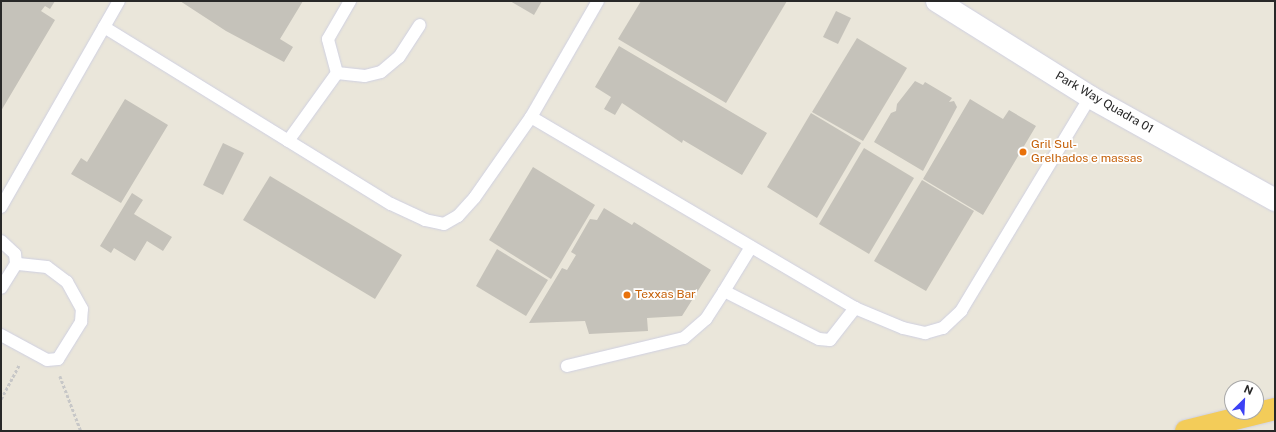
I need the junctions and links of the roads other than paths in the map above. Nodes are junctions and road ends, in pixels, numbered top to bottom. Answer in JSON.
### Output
{"nodes":[{"id":1,"x":120,"y":1,"type":"edge"},
{"id":2,"x":350,"y":1,"type":"edge"},
{"id":3,"x":598,"y":1,"type":"edge"},
{"id":4,"x":937,"y":1,"type":"edge"},
{"id":5,"x":420,"y":25,"type":"dead end"},
{"id":6,"x":104,"y":27,"type":"junction"},
{"id":7,"x":337,"y":73,"type":"junction"},
{"id":8,"x":1090,"y":97,"type":"junction"},
{"id":9,"x":531,"y":117,"type":"junction"},
{"id":10,"x":288,"y":141,"type":"junction"},
{"id":11,"x":1275,"y":200,"type":"edge"},
{"id":12,"x":1,"y":207,"type":"edge"},
{"id":13,"x":1,"y":241,"type":"edge"},
{"id":14,"x":751,"y":247,"type":"junction"},
{"id":15,"x":16,"y":264,"type":"junction"},
{"id":16,"x":1,"y":288,"type":"edge"},
{"id":17,"x":724,"y":291,"type":"junction"},
{"id":18,"x":855,"y":308,"type":"junction"},
{"id":19,"x":1,"y":335,"type":"edge"},
{"id":20,"x":567,"y":366,"type":"dead end"},
{"id":21,"x":1275,"y":409,"type":"edge"},
{"id":22,"x":1186,"y":431,"type":"edge"}],
"edges":[{"from":1,"to":6,"type":"lane"},
{"from":2,"to":7,"type":"lane"},
{"from":3,"to":9,"type":"lane"},
{"from":4,"to":8,"type":"street","name":"Park Way Quadra 01"},
{"from":5,"to":7,"type":"lane"},
{"from":6,"to":10,"type":"lane"},
{"from":6,"to":12,"type":"lane"},
{"from":7,"to":10,"type":"lane"},
{"from":8,"to":11,"type":"street","name":"Park Way Quadra 01"},
{"from":8,"to":18,"type":"lane"},
{"from":9,"to":10,"type":"lane"},
{"from":9,"to":14,"type":"lane"},
{"from":13,"to":15,"type":"lane"},
{"from":14,"to":17,"type":"lane"},
{"from":14,"to":18,"type":"lane"},
{"from":15,"to":16,"type":"lane"},
{"from":15,"to":19,"type":"lane"},
{"from":17,"to":18,"type":"lane"},
{"from":17,"to":20,"type":"lane"},
{"from":21,"to":22,"type":"highway"}]}
